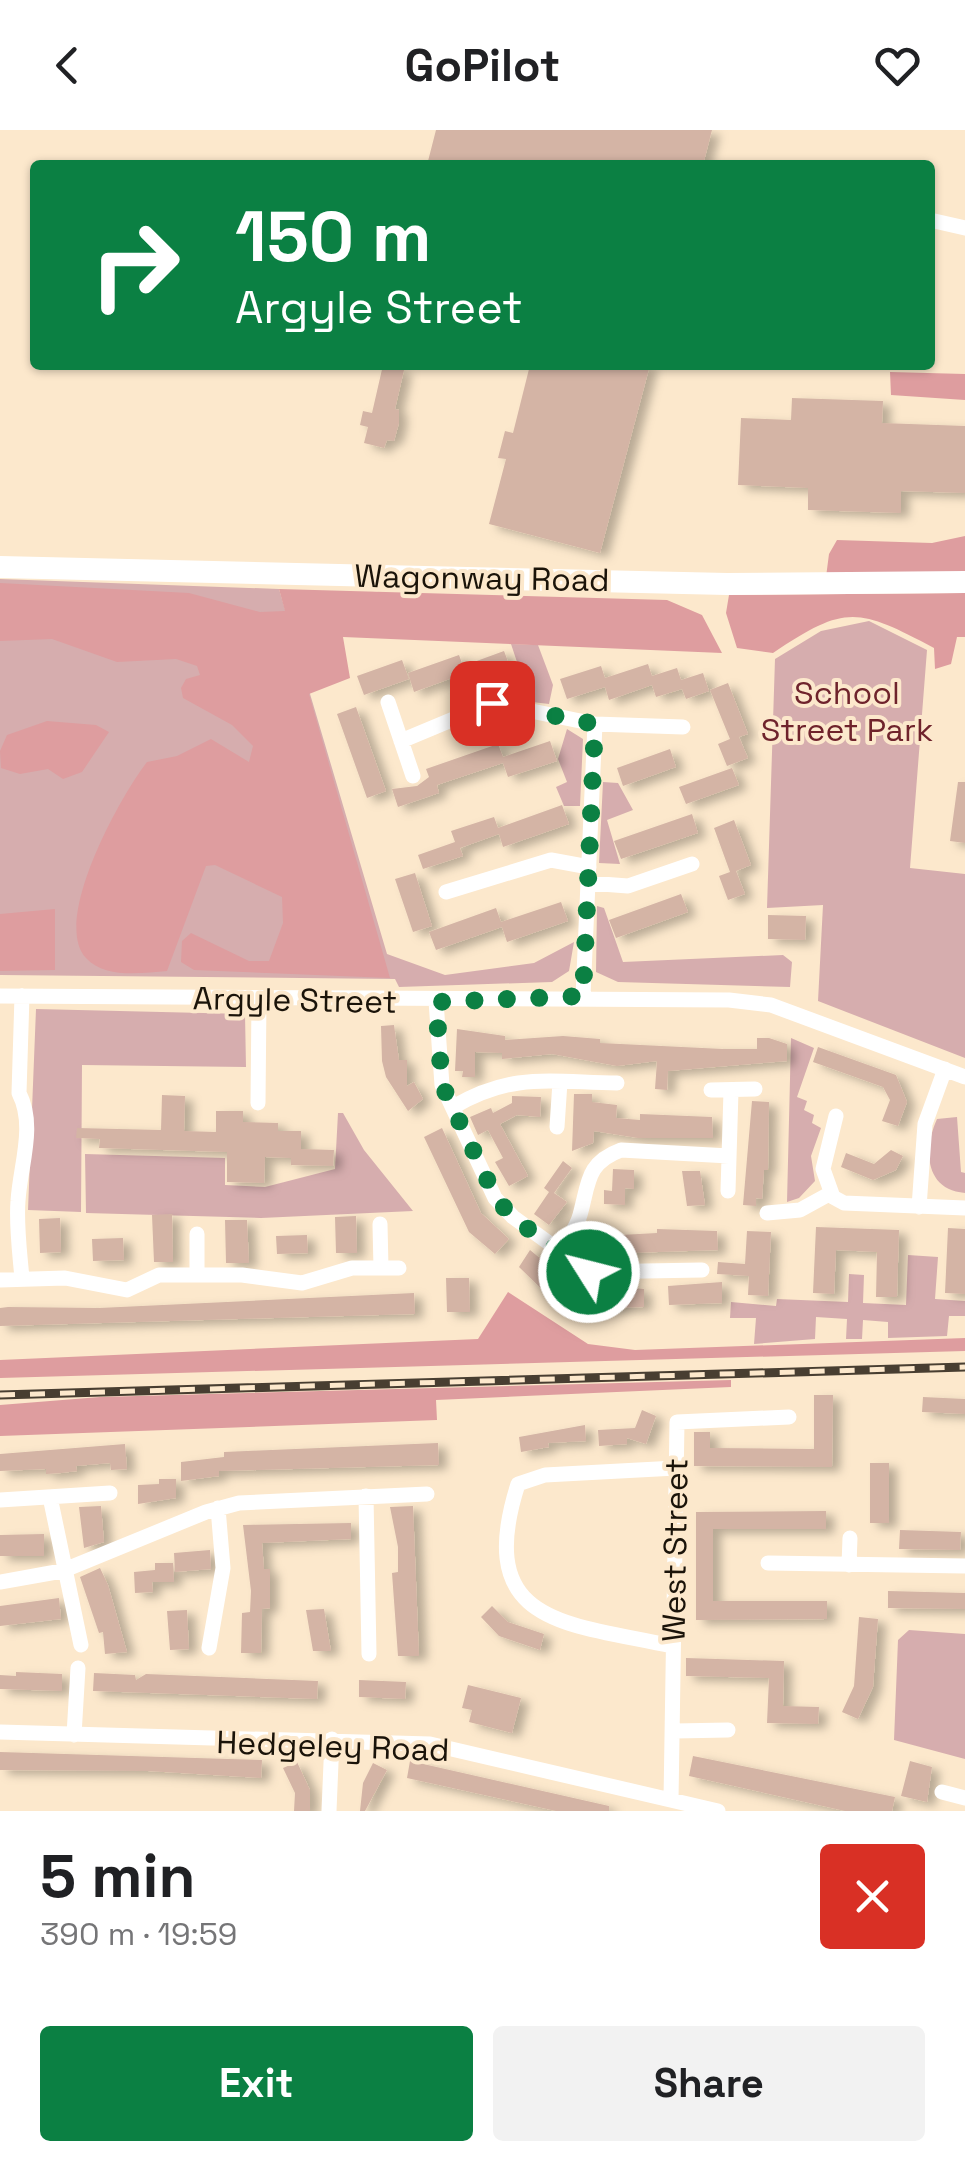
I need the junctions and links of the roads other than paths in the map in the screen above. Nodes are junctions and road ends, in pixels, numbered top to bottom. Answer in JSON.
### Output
{"nodes":[{"id":1,"x":935,"y":221,"type":"edge"},
{"id":2,"x":965,"y":228,"type":"edge"},
{"id":3,"x":0,"y":567,"type":"edge"},
{"id":4,"x":965,"y":582,"type":"edge"},
{"id":5,"x":388,"y":702,"type":"dead end"},
{"id":6,"x":595,"y":724,"type":"junction"},
{"id":7,"x":683,"y":727,"type":"dead end"},
{"id":8,"x":401,"y":741,"type":"junction"},
{"id":9,"x":413,"y":776,"type":"dead end"},
{"id":10,"x":692,"y":864,"type":"dead end"},
{"id":11,"x":589,"y":875,"type":"junction"},
{"id":12,"x":446,"y":892,"type":"dead end"},
{"id":13,"x":0,"y":996,"type":"edge"},
{"id":14,"x":22,"y":996,"type":"junction"},
{"id":15,"x":583,"y":996,"type":"junction"},
{"id":16,"x":259,"y":999,"type":"junction"},
{"id":17,"x":436,"y":1002,"type":"junction"},
{"id":18,"x":945,"y":1069,"type":"junction"},
{"id":19,"x":965,"y":1077,"type":"edge"},
{"id":20,"x":560,"y":1082,"type":"junction"},
{"id":21,"x":617,"y":1084,"type":"dead end"},
{"id":22,"x":711,"y":1090,"type":"dead end"},
{"id":23,"x":754,"y":1090,"type":"dead end"},
{"id":24,"x":731,"y":1092,"type":"junction"},
{"id":25,"x":258,"y":1103,"type":"dead end"},
{"id":26,"x":452,"y":1107,"type":"junction"},
{"id":27,"x":836,"y":1116,"type":"dead end"},
{"id":28,"x":557,"y":1127,"type":"dead end"},
{"id":29,"x":729,"y":1156,"type":"junction"},
{"id":30,"x":728,"y":1192,"type":"dead end"},
{"id":31,"x":837,"y":1198,"type":"junction"},
{"id":32,"x":918,"y":1207,"type":"junction"},
{"id":33,"x":965,"y":1208,"type":"edge"},
{"id":34,"x":767,"y":1213,"type":"dead end"},
{"id":35,"x":380,"y":1224,"type":"dead end"},
{"id":36,"x":198,"y":1234,"type":"dead end"},
{"id":37,"x":562,"y":1252,"type":"junction"},
{"id":38,"x":380,"y":1268,"type":"junction"},
{"id":39,"x":399,"y":1268,"type":"dead end"},
{"id":40,"x":702,"y":1270,"type":"dead end"},
{"id":41,"x":197,"y":1274,"type":"junction"},
{"id":42,"x":22,"y":1279,"type":"junction"},
{"id":43,"x":0,"y":1280,"type":"edge"},
{"id":44,"x":789,"y":1417,"type":"dead end"},
{"id":45,"x":676,"y":1468,"type":"junction"},
{"id":46,"x":110,"y":1492,"type":"dead end"},
{"id":47,"x":427,"y":1494,"type":"dead end"},
{"id":48,"x":366,"y":1496,"type":"junction"},
{"id":49,"x":50,"y":1497,"type":"junction"},
{"id":50,"x":0,"y":1500,"type":"edge"},
{"id":51,"x":218,"y":1508,"type":"junction"},
{"id":52,"x":850,"y":1538,"type":"dead end"},
{"id":53,"x":768,"y":1563,"type":"dead end"},
{"id":54,"x":849,"y":1565,"type":"junction"},
{"id":55,"x":965,"y":1566,"type":"edge"},
{"id":56,"x":62,"y":1571,"type":"junction"},
{"id":57,"x":0,"y":1582,"type":"edge"},
{"id":58,"x":81,"y":1645,"type":"dead end"},
{"id":59,"x":672,"y":1646,"type":"junction"},
{"id":60,"x":209,"y":1648,"type":"dead end"},
{"id":61,"x":369,"y":1654,"type":"dead end"},
{"id":62,"x":78,"y":1668,"type":"dead end"},
{"id":63,"x":728,"y":1730,"type":"dead end"},
{"id":64,"x":675,"y":1731,"type":"junction"},
{"id":65,"x":0,"y":1732,"type":"edge"},
{"id":66,"x":74,"y":1736,"type":"junction"},
{"id":67,"x":332,"y":1739,"type":"junction"},
{"id":68,"x":942,"y":1792,"type":"dead end"},
{"id":69,"x":965,"y":1798,"type":"edge"},
{"id":70,"x":672,"y":1800,"type":"junction"},
{"id":71,"x":329,"y":1811,"type":"edge"},
{"id":72,"x":718,"y":1811,"type":"edge"}],
"edges":[{"from":1,"to":2,"type":"street"},
{"from":3,"to":4,"type":"main road","name":"Wagonway Road"},
{"from":5,"to":8,"type":"street"},
{"from":6,"to":7,"type":"street"},
{"from":6,"to":8,"type":"street"},
{"from":6,"to":11,"type":"street"},
{"from":8,"to":9,"type":"street"},
{"from":10,"to":11,"type":"street"},
{"from":11,"to":12,"type":"street"},
{"from":11,"to":15,"type":"street"},
{"from":13,"to":14,"type":"street","name":"Argyle Street"},
{"from":14,"to":16,"type":"street","name":"Argyle Street"},
{"from":14,"to":42,"type":"street"},
{"from":15,"to":17,"type":"street","name":"Argyle Street"},
{"from":15,"to":18,"type":"street","name":"Argyle Street"},
{"from":16,"to":17,"type":"street","name":"Argyle Street"},
{"from":16,"to":25,"type":"street"},
{"from":17,"to":26,"type":"street"},
{"from":18,"to":19,"type":"street","name":"Argyle Street"},
{"from":18,"to":32,"type":"street"},
{"from":20,"to":21,"type":"street"},
{"from":20,"to":26,"type":"street"},
{"from":20,"to":28,"type":"street"},
{"from":22,"to":24,"type":"street"},
{"from":23,"to":24,"type":"street"},
{"from":24,"to":29,"type":"street"},
{"from":26,"to":37,"type":"street"},
{"from":27,"to":31,"type":"street"},
{"from":29,"to":30,"type":"street"},
{"from":29,"to":37,"type":"street"},
{"from":31,"to":32,"type":"street"},
{"from":31,"to":34,"type":"street"},
{"from":32,"to":33,"type":"street"},
{"from":35,"to":38,"type":"street"},
{"from":36,"to":41,"type":"street"},
{"from":37,"to":40,"type":"street"},
{"from":38,"to":39,"type":"street"},
{"from":38,"to":41,"type":"street"},
{"from":41,"to":42,"type":"street"},
{"from":42,"to":43,"type":"street"},
{"from":44,"to":45,"type":"street","name":"West Street"},
{"from":45,"to":59,"type":"street","name":"West Street"},
{"from":45,"to":59,"type":"street"},
{"from":46,"to":49,"type":"street"},
{"from":47,"to":48,"type":"street"},
{"from":48,"to":51,"type":"street"},
{"from":48,"to":61,"type":"street"},
{"from":49,"to":50,"type":"street"},
{"from":49,"to":56,"type":"street"},
{"from":51,"to":56,"type":"street"},
{"from":51,"to":60,"type":"street"},
{"from":52,"to":54,"type":"street"},
{"from":53,"to":54,"type":"street"},
{"from":54,"to":55,"type":"street"},
{"from":56,"to":57,"type":"street"},
{"from":56,"to":58,"type":"street"},
{"from":59,"to":64,"type":"street","name":"West Street"},
{"from":62,"to":66,"type":"street"},
{"from":63,"to":64,"type":"street"},
{"from":64,"to":70,"type":"street","name":"West Street"},
{"from":65,"to":66,"type":"street","name":"Hedgeley Road"},
{"from":66,"to":67,"type":"street","name":"Hedgeley Road"},
{"from":67,"to":70,"type":"street","name":"Hedgeley Road"},
{"from":67,"to":71,"type":"street"},
{"from":68,"to":69,"type":"street"},
{"from":70,"to":72,"type":"street","name":"Hedgeley Road"}]}
